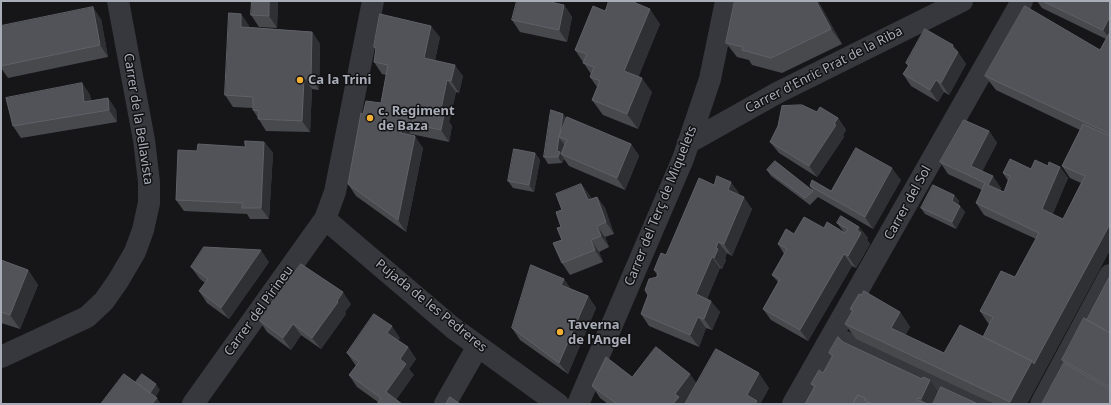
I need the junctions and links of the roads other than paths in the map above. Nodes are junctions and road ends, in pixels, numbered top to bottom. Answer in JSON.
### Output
{"nodes":[{"id":1,"x":118,"y":1,"type":"edge"},
{"id":2,"x":373,"y":1,"type":"edge"},
{"id":3,"x":726,"y":1,"type":"edge"},
{"id":4,"x":962,"y":1,"type":"edge"},
{"id":5,"x":1022,"y":1,"type":"edge"},
{"id":6,"x":688,"y":143,"type":"junction"},
{"id":7,"x":325,"y":219,"type":"junction"},
{"id":8,"x":1110,"y":275,"type":"edge"},
{"id":9,"x":832,"y":336,"type":"junction"},
{"id":10,"x":478,"y":346,"type":"junction"},
{"id":11,"x":1,"y":357,"type":"edge"},
{"id":12,"x":193,"y":404,"type":"edge"},
{"id":13,"x":445,"y":404,"type":"edge"},
{"id":14,"x":558,"y":404,"type":"edge"},
{"id":15,"x":578,"y":404,"type":"edge"},
{"id":16,"x":794,"y":404,"type":"edge"},
{"id":17,"x":979,"y":404,"type":"edge"},
{"id":18,"x":1041,"y":404,"type":"edge"}],
"edges":[{"from":1,"to":11,"type":"street","name":"Carrer de la Bellavista"},
{"from":2,"to":7,"type":"street","name":"Carrer del Pirineu"},
{"from":3,"to":6,"type":"street","name":"Carrer del Terç de Miquelets"},
{"from":4,"to":6,"type":"street","name":"Carrer d'Enric Prat de la Riba"},
{"from":5,"to":9,"type":"street","name":"Carrer del Sol"},
{"from":6,"to":15,"type":"street","name":"Carrer del Terç de Miquelets"},
{"from":7,"to":10,"type":"street","name":"Pujada de les Pedreres"},
{"from":7,"to":12,"type":"street","name":"Carrer del Pirineu"},
{"from":8,"to":18,"type":"street"},
{"from":9,"to":16,"type":"street","name":"Carrer del Sol"},
{"from":9,"to":17,"type":"street"},
{"from":10,"to":13,"type":"street"},
{"from":10,"to":14,"type":"street","name":"Pujada de les Pedreres"}]}
